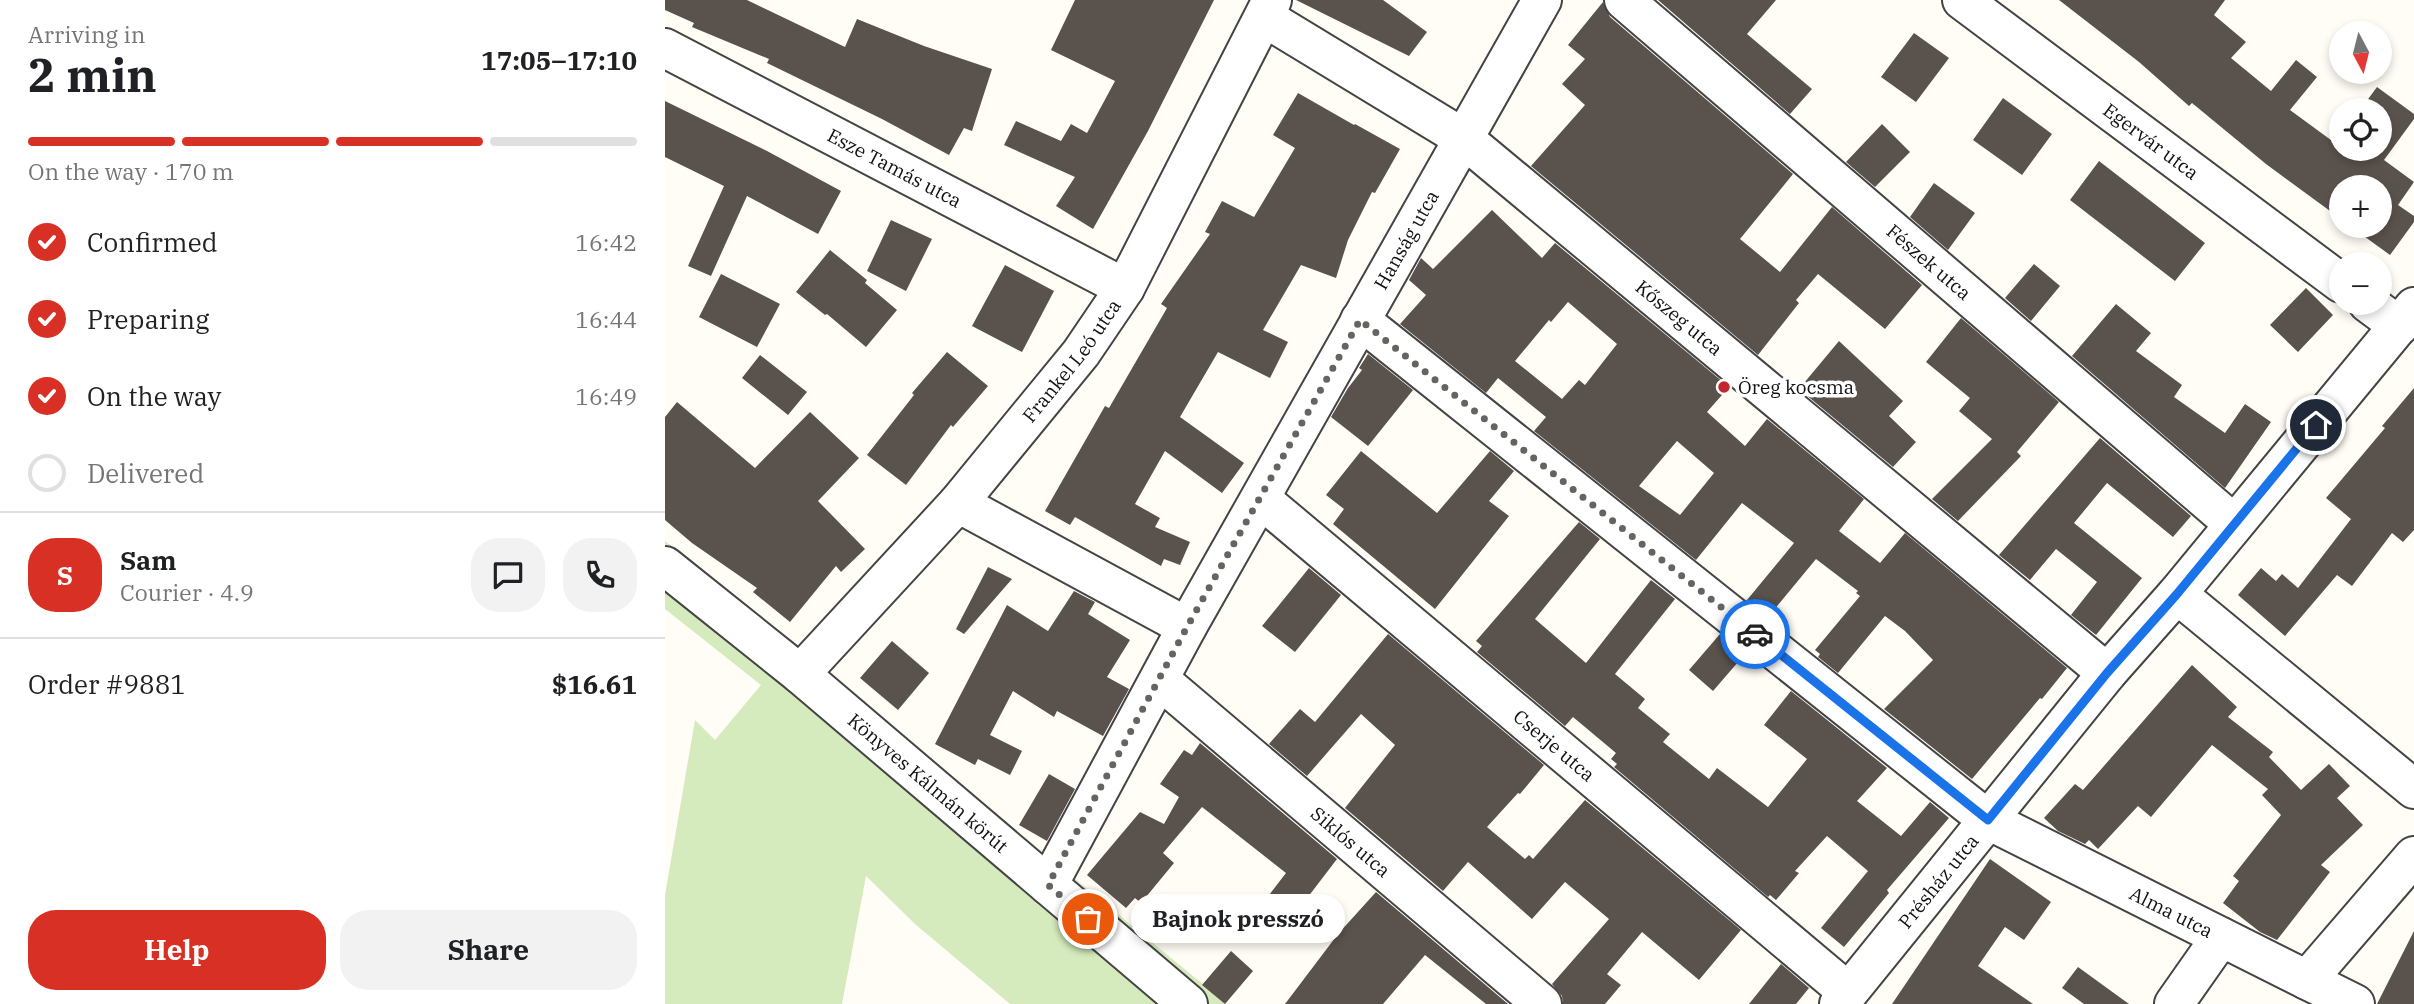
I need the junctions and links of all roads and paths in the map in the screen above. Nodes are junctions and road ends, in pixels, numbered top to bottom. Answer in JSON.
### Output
{"nodes":[{"id":1,"x":1542,"y":0,"type":"edge"},
{"id":2,"x":1625,"y":0,"type":"edge"},
{"id":3,"x":1962,"y":0,"type":"edge"},
{"id":4,"x":1268,"y":9,"type":"edge"},
{"id":5,"x":665,"y":48,"type":"edge"},
{"id":6,"x":1463,"y":138,"type":"junction"},
{"id":7,"x":2329,"y":274,"type":"edge"},
{"id":8,"x":1125,"y":288,"type":"junction"},
{"id":9,"x":2406,"y":316,"type":"edge"},
{"id":10,"x":1360,"y":320,"type":"junction"},
{"id":11,"x":1261,"y":499,"type":"junction"},
{"id":12,"x":958,"y":503,"type":"junction"},
{"id":13,"x":2234,"y":524,"type":"junction"},
{"id":14,"x":665,"y":566,"type":"edge"},
{"id":15,"x":2177,"y":594,"type":"junction"},
{"id":16,"x":1187,"y":627,"type":"junction"},
{"id":17,"x":2107,"y":673,"type":"junction"},
{"id":18,"x":800,"y":674,"type":"junction"},
{"id":19,"x":1160,"y":680,"type":"junction"},
{"id":20,"x":2414,"y":789,"type":"edge"},
{"id":21,"x":1988,"y":820,"type":"junction"},
{"id":22,"x":2414,"y":856,"type":"edge"},
{"id":23,"x":1048,"y":885,"type":"junction"},
{"id":24,"x":2221,"y":937,"type":"junction"},
{"id":25,"x":2307,"y":980,"type":"junction"},
{"id":26,"x":1844,"y":998,"type":"edge"},
{"id":27,"x":1188,"y":1004,"type":"edge"},
{"id":28,"x":1542,"y":1004,"type":"edge"},
{"id":29,"x":2174,"y":1004,"type":"edge"},
{"id":30,"x":2355,"y":1004,"type":"edge"}],
"edges":[{"from":1,"to":6,"type":"street","name":"Hanság utca"},
{"from":2,"to":13,"type":"street","name":"Fészek utca"},
{"from":3,"to":7,"type":"street","name":"Egervár utca"},
{"from":4,"to":6,"type":"street","name":"Kőszeg utca"},
{"from":4,"to":8,"type":"street","name":"Frankel Leó utca"},
{"from":5,"to":8,"type":"street","name":"Esze Tamás utca"},
{"from":6,"to":10,"type":"street","name":"Hanság utca"},
{"from":6,"to":17,"type":"street","name":"Kőszeg utca"},
{"from":8,"to":12,"type":"street","name":"Frankel Leó utca"},
{"from":9,"to":13,"type":"street","name":"Présház utca"},
{"from":10,"to":11,"type":"street","name":"Hanság utca"},
{"from":10,"to":21,"type":"street","name":"Alma utca"},
{"from":11,"to":16,"type":"street","name":"Hanság utca"},
{"from":11,"to":26,"type":"street","name":"Cserje utca"},
{"from":12,"to":16,"type":"street"},
{"from":12,"to":18,"type":"street","name":"Frankel Leó utca"},
{"from":13,"to":15,"type":"street","name":"Présház utca"},
{"from":14,"to":18,"type":"street","name":"Könyves Kálmán körút"},
{"from":15,"to":17,"type":"street","name":"Présház utca"},
{"from":15,"to":20,"type":"street"},
{"from":16,"to":19,"type":"street","name":"Hanság utca"},
{"from":17,"to":21,"type":"street","name":"Présház utca"},
{"from":18,"to":23,"type":"street","name":"Könyves Kálmán körút"},
{"from":19,"to":23,"type":"street","name":"Hanság utca"},
{"from":19,"to":28,"type":"street","name":"Siklós utca"},
{"from":21,"to":24,"type":"street","name":"Alma utca"},
{"from":21,"to":26,"type":"street","name":"Présház utca"},
{"from":22,"to":25,"type":"street"},
{"from":23,"to":27,"type":"street","name":"Könyves Kálmán körút"},
{"from":24,"to":25,"type":"street","name":"Alma utca"},
{"from":24,"to":29,"type":"street"},
{"from":25,"to":30,"type":"street","name":"Alma utca"}]}
